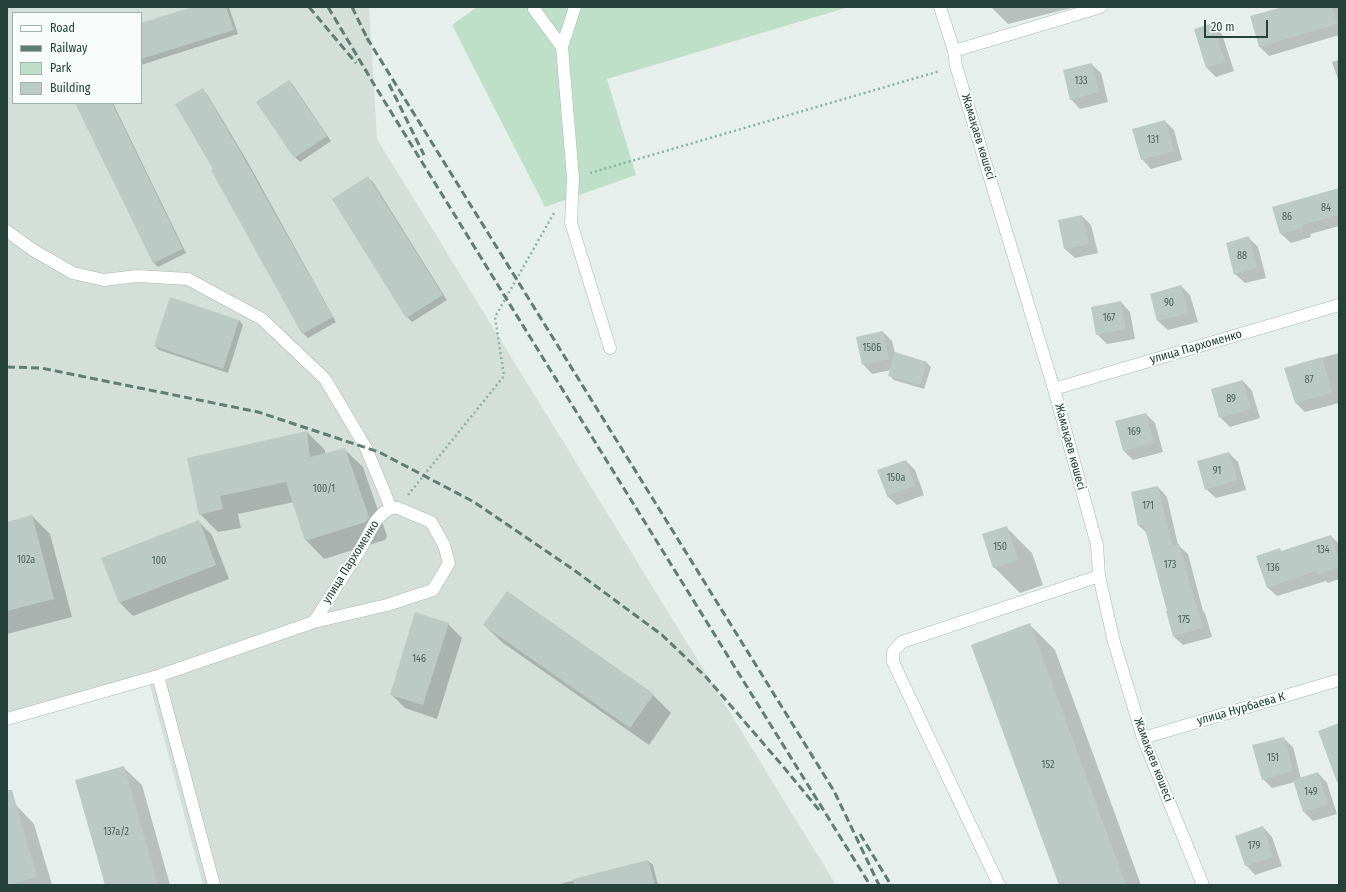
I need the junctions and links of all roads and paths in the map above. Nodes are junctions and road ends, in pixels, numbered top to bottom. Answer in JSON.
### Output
{"nodes":[{"id":1,"x":535,"y":7,"type":"edge"},
{"id":2,"x":575,"y":7,"type":"edge"},
{"id":3,"x":940,"y":7,"type":"edge"},
{"id":4,"x":1101,"y":7,"type":"edge"},
{"id":5,"x":562,"y":47,"type":"junction"},
{"id":6,"x":954,"y":51,"type":"junction"},
{"id":7,"x":956,"y":66,"type":"junction"},
{"id":8,"x":573,"y":178,"type":"junction"},
{"id":9,"x":554,"y":212,"type":"dead end"},
{"id":10,"x":7,"y":230,"type":"edge"},
{"id":11,"x":1339,"y":305,"type":"edge"},
{"id":12,"x":610,"y":348,"type":"dead end"},
{"id":13,"x":1054,"y":388,"type":"junction"},
{"id":14,"x":394,"y":508,"type":"junction"},
{"id":15,"x":1099,"y":576,"type":"junction"},
{"id":16,"x":314,"y":622,"type":"junction"},
{"id":17,"x":158,"y":676,"type":"junction"},
{"id":18,"x":1339,"y":680,"type":"edge"},
{"id":19,"x":7,"y":719,"type":"edge"},
{"id":20,"x":1143,"y":738,"type":"junction"},
{"id":21,"x":214,"y":885,"type":"edge"},
{"id":22,"x":1000,"y":885,"type":"edge"},
{"id":23,"x":1203,"y":885,"type":"edge"}],
"edges":[{"from":1,"to":5,"type":"street"},
{"from":2,"to":5,"type":"street"},
{"from":3,"to":6,"type":"street","name":"Жамақаев көшесі"},
{"from":4,"to":6,"type":"street"},
{"from":5,"to":8,"type":"street"},
{"from":6,"to":7,"type":"street","name":"Жамақаев көшесі"},
{"from":7,"to":8,"type":"path"},
{"from":7,"to":13,"type":"street","name":"Жамақаев көшесі"},
{"from":8,"to":12,"type":"street"},
{"from":9,"to":14,"type":"path"},
{"from":10,"to":14,"type":"street"},
{"from":11,"to":13,"type":"street","name":"улица Пархоменко"},
{"from":13,"to":15,"type":"street","name":"Жамақаев көшесі"},
{"from":14,"to":16,"type":"street","name":"улица Пархоменко"},
{"from":14,"to":16,"type":"street","name":"улица Пархоменко"},
{"from":15,"to":20,"type":"street","name":"Жамақаев көшесі"},
{"from":15,"to":22,"type":"street"},
{"from":16,"to":17,"type":"street","name":"улица Пархоменко"},
{"from":17,"to":19,"type":"street","name":"улица Пархоменко"},
{"from":17,"to":21,"type":"street"},
{"from":18,"to":20,"type":"street","name":"улица Нурбаева К"},
{"from":20,"to":23,"type":"street","name":"Жамақаев көшесі"}]}
